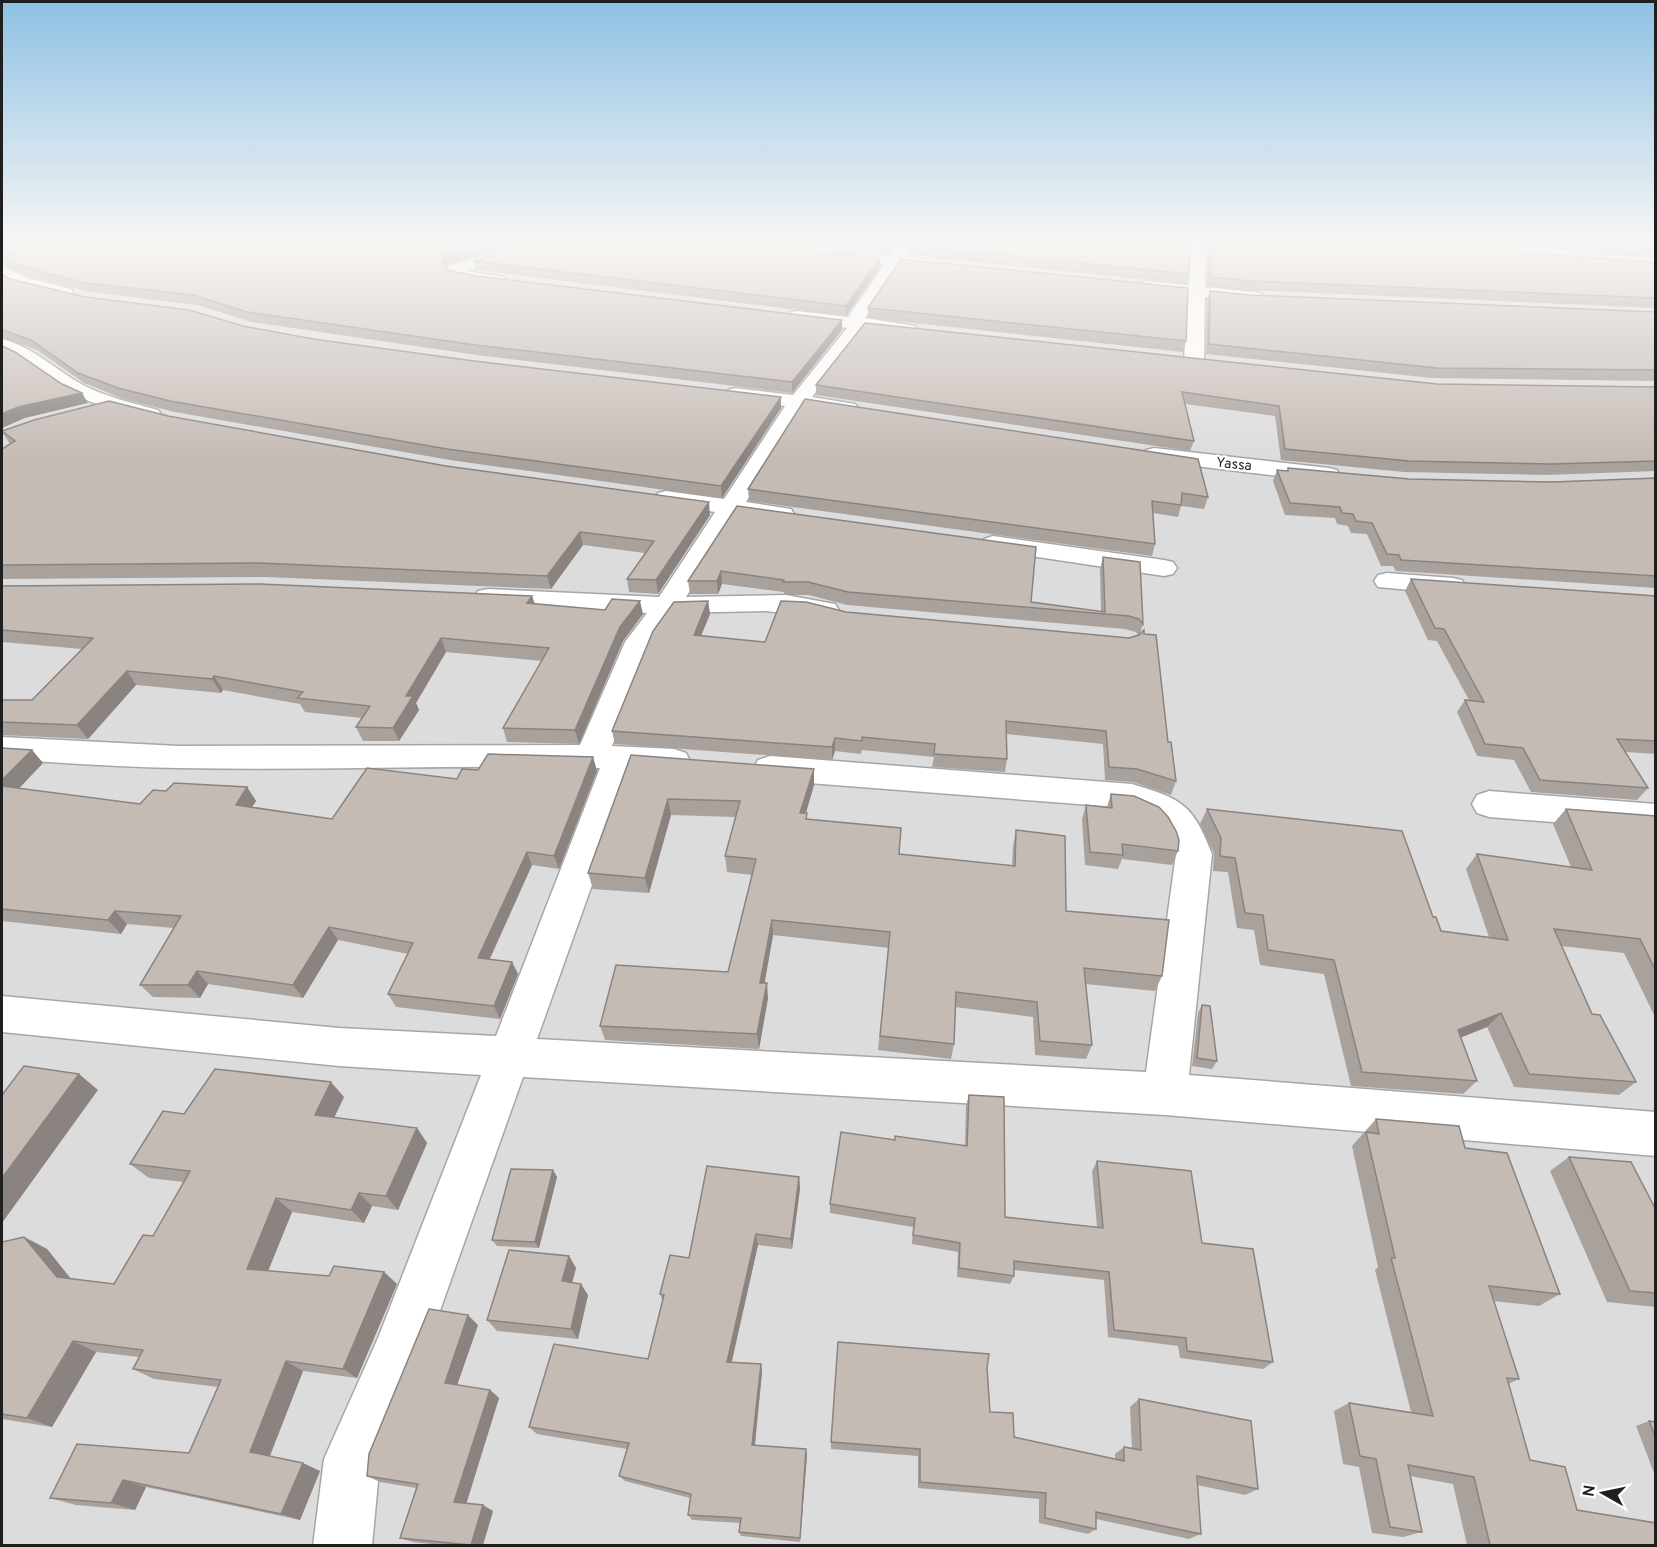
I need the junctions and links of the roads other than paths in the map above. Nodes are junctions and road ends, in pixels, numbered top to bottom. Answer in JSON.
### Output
{"nodes":[{"id":1,"x":795,"y":315,"type":"edge"},
{"id":2,"x":858,"y":315,"type":"edge"},
{"id":3,"x":1197,"y":315,"type":"edge"},
{"id":4,"x":860,"y":323,"type":"junction"},
{"id":5,"x":927,"y":332,"type":"edge"},
{"id":6,"x":2,"y":345,"type":"edge"},
{"id":7,"x":1171,"y":358,"type":"edge"},
{"id":8,"x":1194,"y":361,"type":"junction"},
{"id":9,"x":1215,"y":363,"type":"edge"},
{"id":10,"x":715,"y":392,"type":"edge"},
{"id":11,"x":798,"y":402,"type":"junction"},
{"id":12,"x":116,"y":405,"type":"junction"},
{"id":13,"x":863,"y":410,"type":"edge"},
{"id":14,"x":85,"y":412,"type":"edge"},
{"id":15,"x":175,"y":420,"type":"edge"},
{"id":16,"x":1139,"y":452,"type":"edge"},
{"id":17,"x":1349,"y":476,"type":"edge"},
{"id":18,"x":649,"y":496,"type":"edge"},
{"id":19,"x":731,"y":507,"type":"junction"},
{"id":20,"x":801,"y":517,"type":"edge"},
{"id":21,"x":977,"y":542,"type":"edge"},
{"id":22,"x":1164,"y":568,"type":"dead end"},
{"id":23,"x":1387,"y":581,"type":"dead end"},
{"id":24,"x":1481,"y":587,"type":"edge"},
{"id":25,"x":467,"y":596,"type":"edge"},
{"id":26,"x":667,"y":605,"type":"junction"},
{"id":27,"x":846,"y":615,"type":"edge"},
{"id":28,"x":2,"y":748,"type":"edge"},
{"id":29,"x":606,"y":758,"type":"junction"},
{"id":30,"x":705,"y":763,"type":"edge"},
{"id":31,"x":741,"y":766,"type":"edge"},
{"id":32,"x":1489,"y":804,"type":"dead end"},
{"id":33,"x":1656,"y":817,"type":"edge"},
{"id":34,"x":2,"y":1014,"type":"edge"},
{"id":35,"x":508,"y":1057,"type":"junction"},
{"id":36,"x":1165,"y":1094,"type":"junction"},
{"id":37,"x":1656,"y":1134,"type":"edge"},
{"id":38,"x":342,"y":1545,"type":"edge"}],
"edges":[{"from":1,"to":4,"type":"street"},
{"from":2,"to":4,"type":"street"},
{"from":3,"to":8,"type":"street"},
{"from":4,"to":5,"type":"street"},
{"from":4,"to":11,"type":"street"},
{"from":6,"to":12,"type":"street"},
{"from":7,"to":8,"type":"street"},
{"from":8,"to":9,"type":"street"},
{"from":10,"to":11,"type":"street"},
{"from":11,"to":13,"type":"street"},
{"from":11,"to":19,"type":"street"},
{"from":12,"to":14,"type":"street"},
{"from":12,"to":15,"type":"street"},
{"from":16,"to":17,"type":"street","name":"Yassa"},
{"from":18,"to":19,"type":"street"},
{"from":19,"to":20,"type":"street"},
{"from":19,"to":26,"type":"street"},
{"from":21,"to":22,"type":"street"},
{"from":23,"to":24,"type":"street"},
{"from":25,"to":26,"type":"street"},
{"from":26,"to":27,"type":"street"},
{"from":26,"to":29,"type":"street"},
{"from":28,"to":29,"type":"street"},
{"from":29,"to":30,"type":"street"},
{"from":29,"to":35,"type":"street"},
{"from":31,"to":36,"type":"street"},
{"from":32,"to":33,"type":"street"},
{"from":34,"to":35,"type":"street"},
{"from":35,"to":36,"type":"street"},
{"from":35,"to":38,"type":"street"},
{"from":36,"to":37,"type":"street"}]}
